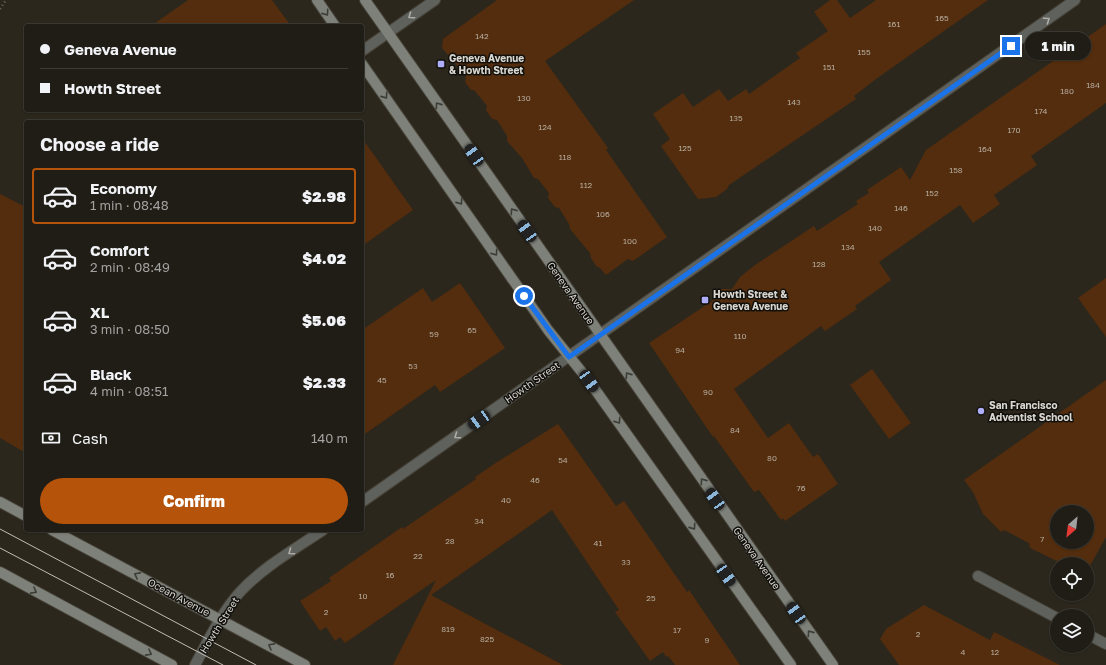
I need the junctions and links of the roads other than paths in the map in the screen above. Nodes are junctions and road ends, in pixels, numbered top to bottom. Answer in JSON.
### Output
{"nodes":[{"id":1,"x":317,"y":0,"type":"edge"},
{"id":2,"x":365,"y":0,"type":"edge"},
{"id":3,"x":435,"y":0,"type":"edge"},
{"id":4,"x":1075,"y":0,"type":"edge"},
{"id":5,"x":334,"y":24,"type":"edge"},
{"id":6,"x":388,"y":33,"type":"junction"},
{"id":7,"x":364,"y":50,"type":"edge"},
{"id":8,"x":364,"y":67,"type":"edge"},
{"id":9,"x":600,"y":335,"type":"junction"},
{"id":10,"x":569,"y":357,"type":"junction"},
{"id":11,"x":364,"y":501,"type":"edge"},
{"id":12,"x":0,"y":502,"type":"edge"},
{"id":13,"x":24,"y":515,"type":"edge"},
{"id":14,"x":56,"y":532,"type":"edge"},
{"id":15,"x":320,"y":532,"type":"edge"},
{"id":16,"x":0,"y":572,"type":"edge"},
{"id":17,"x":978,"y":576,"type":"dead end"},
{"id":18,"x":1050,"y":614,"type":"edge"},
{"id":19,"x":221,"y":619,"type":"junction"},
{"id":20,"x":1094,"y":638,"type":"edge"},
{"id":21,"x":1106,"y":644,"type":"edge"},
{"id":22,"x":172,"y":665,"type":"edge"},
{"id":23,"x":194,"y":665,"type":"edge"},
{"id":24,"x":305,"y":665,"type":"edge"},
{"id":25,"x":790,"y":665,"type":"edge"},
{"id":26,"x":833,"y":665,"type":"edge"}],
"edges":[{"from":1,"to":5,"type":"main road","one_way":true},
{"from":2,"to":6,"type":"main road","name":"Geneva Avenue"},
{"from":3,"to":6,"type":"street","one_way":true},
{"from":9,"to":4,"type":"street","name":"Howth Street","one_way":true},
{"from":6,"to":7,"type":"street"},
{"from":9,"to":6,"type":"main road","name":"Geneva Avenue","one_way":true},
{"from":8,"to":10,"type":"main road","one_way":true},
{"from":9,"to":10,"type":"street","name":"Howth Street"},
{"from":26,"to":9,"type":"main road","name":"Geneva Avenue","one_way":true},
{"from":10,"to":11,"type":"street","name":"Howth Street","one_way":true},
{"from":10,"to":25,"type":"main road","one_way":true},
{"from":12,"to":13,"type":"main road"},
{"from":19,"to":14,"type":"main road","name":"Ocean Avenue","one_way":true},
{"from":15,"to":19,"type":"street","name":"Howth Street","one_way":true},
{"from":16,"to":22,"type":"main road","one_way":true},
{"from":17,"to":18,"type":"street"},
{"from":19,"to":23,"type":"street","name":"Howth Street"},
{"from":24,"to":19,"type":"main road","name":"Ocean Avenue","one_way":true},
{"from":20,"to":21,"type":"street"}]}
